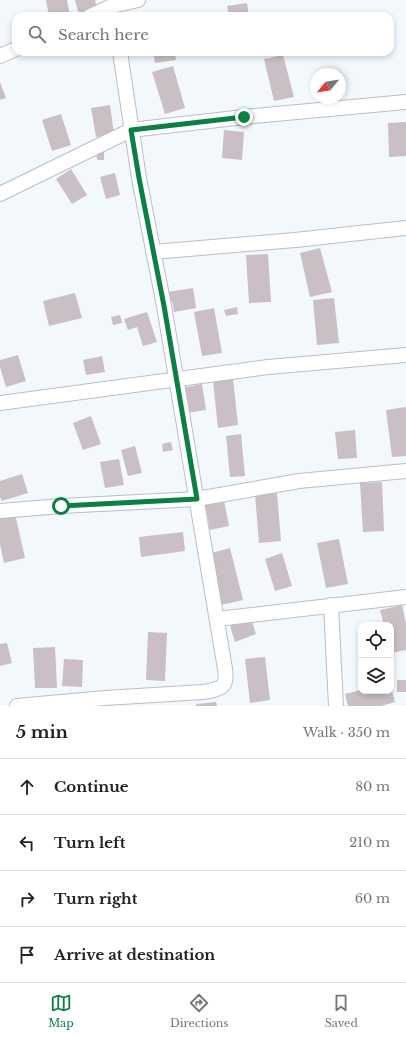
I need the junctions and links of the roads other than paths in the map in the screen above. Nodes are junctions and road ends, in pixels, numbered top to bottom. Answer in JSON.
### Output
{"nodes":[{"id":1,"x":138,"y":0,"type":"edge"},
{"id":2,"x":112,"y":7,"type":"edge"},
{"id":3,"x":100,"y":12,"type":"edge"},
{"id":4,"x":12,"y":51,"type":"edge"},
{"id":5,"x":0,"y":56,"type":"edge"},
{"id":6,"x":121,"y":56,"type":"edge"},
{"id":7,"x":406,"y":102,"type":"edge"},
{"id":8,"x":131,"y":130,"type":"junction"},
{"id":9,"x":0,"y":194,"type":"edge"},
{"id":10,"x":406,"y":228,"type":"edge"},
{"id":11,"x":153,"y":252,"type":"junction"},
{"id":12,"x":406,"y":355,"type":"edge"},
{"id":13,"x":176,"y":379,"type":"junction"},
{"id":14,"x":0,"y":403,"type":"edge"},
{"id":15,"x":406,"y":471,"type":"edge"},
{"id":16,"x":197,"y":499,"type":"junction"},
{"id":17,"x":0,"y":511,"type":"edge"},
{"id":18,"x":406,"y":597,"type":"edge"},
{"id":19,"x":331,"y":605,"type":"junction"},
{"id":20,"x":217,"y":619,"type":"junction"},
{"id":21,"x":17,"y":706,"type":"edge"},
{"id":22,"x":336,"y":706,"type":"edge"}],
"edges":[{"from":1,"to":2,"type":"street"},
{"from":2,"to":3,"type":"street"},
{"from":4,"to":5,"type":"street"},
{"from":6,"to":8,"type":"street"},
{"from":7,"to":8,"type":"street"},
{"from":8,"to":9,"type":"street"},
{"from":8,"to":11,"type":"street"},
{"from":10,"to":11,"type":"street"},
{"from":11,"to":13,"type":"street"},
{"from":12,"to":13,"type":"street"},
{"from":13,"to":14,"type":"street"},
{"from":13,"to":16,"type":"street"},
{"from":15,"to":16,"type":"street"},
{"from":16,"to":17,"type":"street"},
{"from":16,"to":20,"type":"street"},
{"from":18,"to":19,"type":"street"},
{"from":19,"to":20,"type":"street"},
{"from":19,"to":22,"type":"street"},
{"from":20,"to":21,"type":"street"}]}
